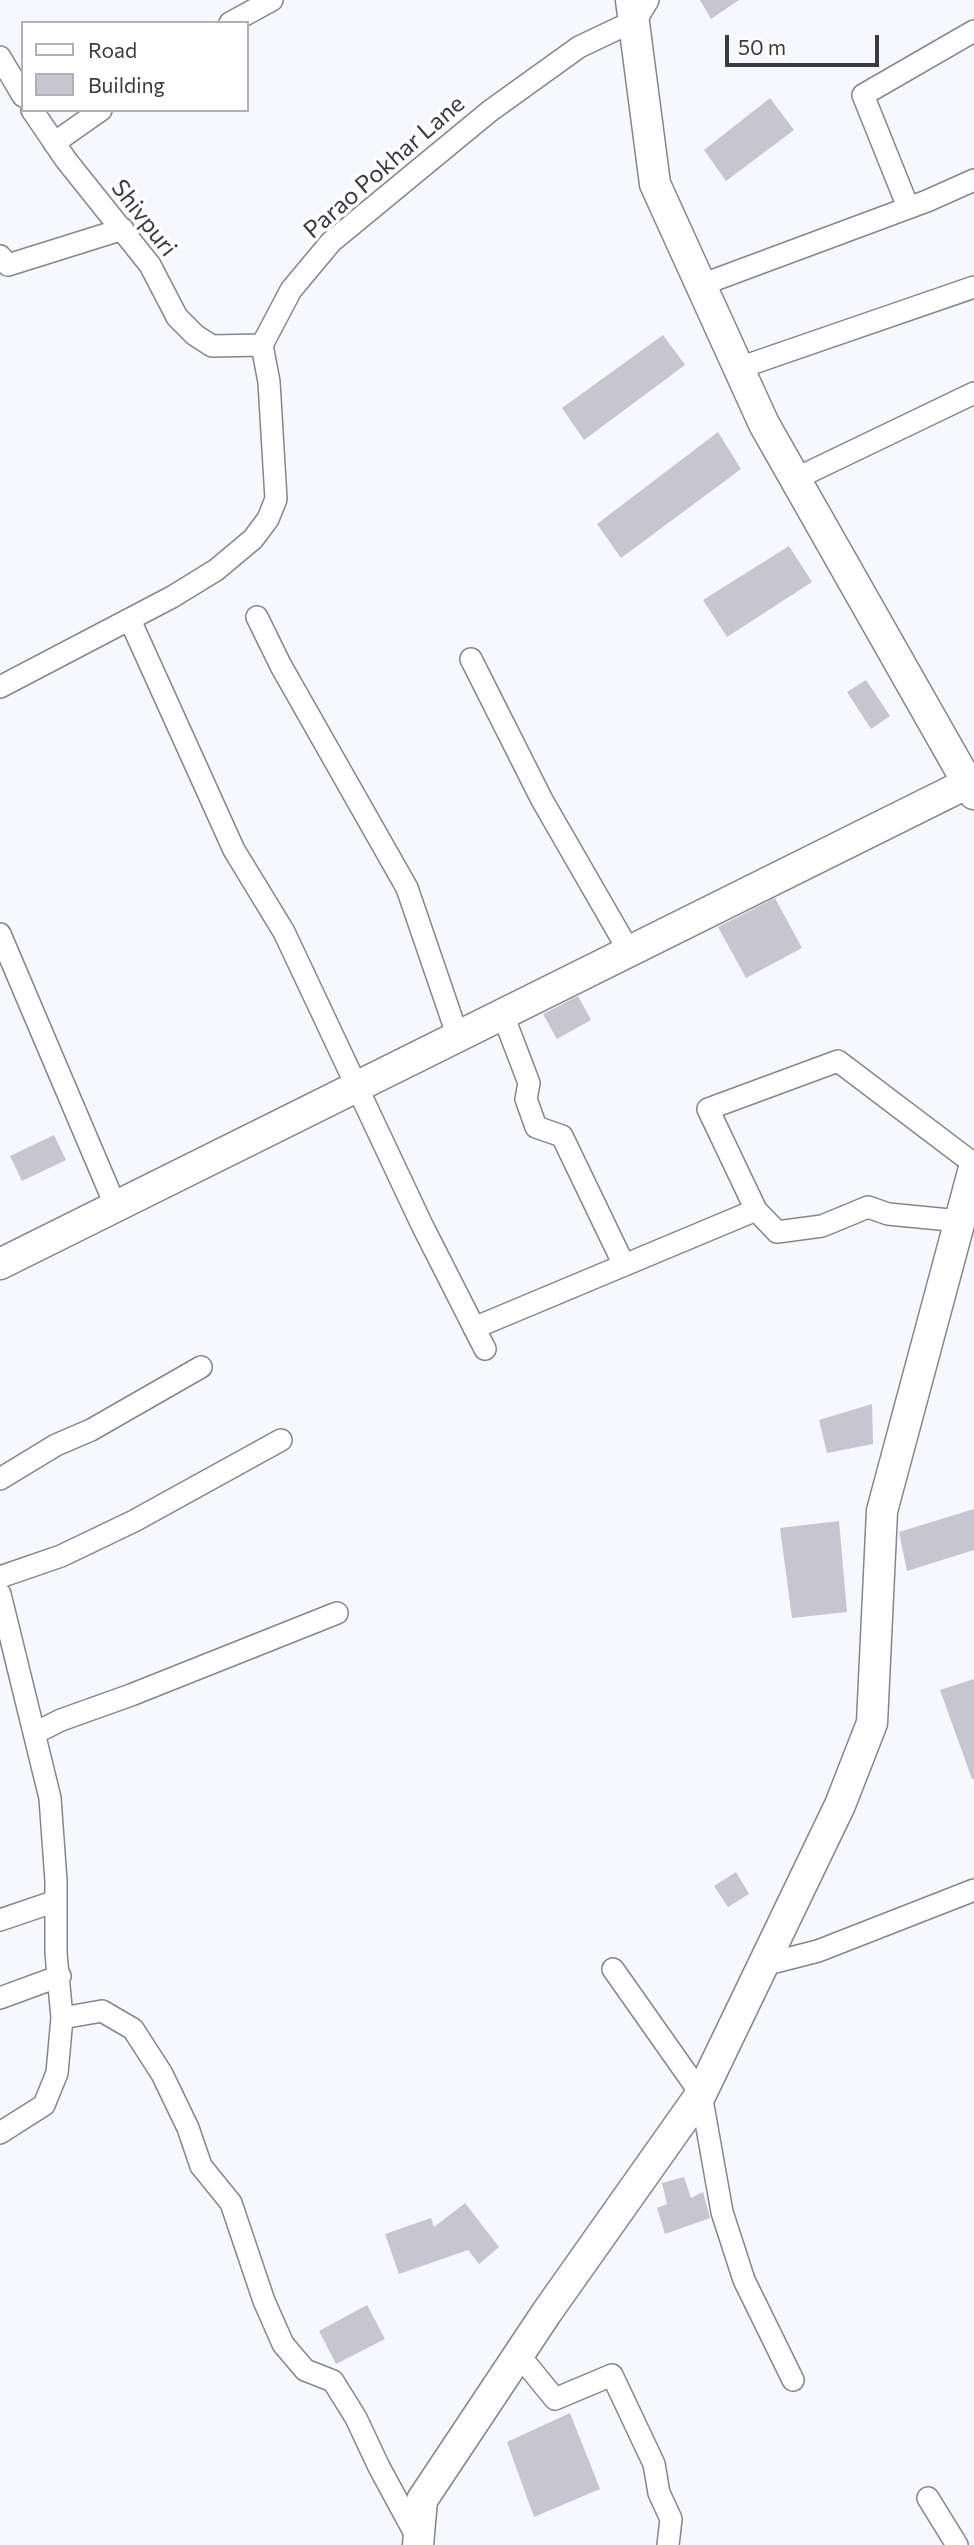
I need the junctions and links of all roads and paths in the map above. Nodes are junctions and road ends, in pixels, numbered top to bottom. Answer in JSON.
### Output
{"nodes":[{"id":1,"x":272,"y":0,"type":"edge"},
{"id":2,"x":639,"y":7,"type":"edge"},
{"id":3,"x":234,"y":21,"type":"edge"},
{"id":4,"x":974,"y":31,"type":"edge"},
{"id":5,"x":4,"y":65,"type":"edge"},
{"id":6,"x":21,"y":93,"type":"edge"},
{"id":7,"x":33,"y":112,"type":"edge"},
{"id":8,"x":99,"y":112,"type":"edge"},
{"id":9,"x":54,"y":143,"type":"junction"},
{"id":10,"x":974,"y":180,"type":"edge"},
{"id":11,"x":908,"y":207,"type":"junction"},
{"id":12,"x":123,"y":229,"type":"junction"},
{"id":13,"x":0,"y":256,"type":"edge"},
{"id":14,"x":701,"y":285,"type":"junction"},
{"id":15,"x":974,"y":287,"type":"edge"},
{"id":16,"x":262,"y":345,"type":"junction"},
{"id":17,"x":739,"y":368,"type":"junction"},
{"id":18,"x":974,"y":393,"type":"edge"},
{"id":19,"x":795,"y":479,"type":"junction"},
{"id":20,"x":257,"y":617,"type":"dead end"},
{"id":21,"x":130,"y":620,"type":"junction"},
{"id":22,"x":471,"y":659,"type":"dead end"},
{"id":23,"x":0,"y":687,"type":"edge"},
{"id":24,"x":972,"y":786,"type":"edge"},
{"id":25,"x":0,"y":934,"type":"edge"},
{"id":26,"x":629,"y":951,"type":"junction"},
{"id":27,"x":503,"y":1015,"type":"junction"},
{"id":28,"x":458,"y":1037,"type":"junction"},
{"id":29,"x":358,"y":1087,"type":"junction"},
{"id":30,"x":974,"y":1166,"type":"edge"},
{"id":31,"x":116,"y":1207,"type":"junction"},
{"id":32,"x":756,"y":1210,"type":"junction"},
{"id":33,"x":962,"y":1239,"type":"edge"},
{"id":34,"x":0,"y":1264,"type":"edge"},
{"id":35,"x":624,"y":1265,"type":"junction"},
{"id":36,"x":474,"y":1328,"type":"junction"},
{"id":37,"x":485,"y":1349,"type":"dead end"},
{"id":38,"x":201,"y":1367,"type":"dead end"},
{"id":39,"x":281,"y":1440,"type":"dead end"},
{"id":40,"x":0,"y":1479,"type":"edge"},
{"id":41,"x":0,"y":1577,"type":"edge"},
{"id":42,"x":0,"y":1594,"type":"edge"},
{"id":43,"x":337,"y":1613,"type":"dead end"},
{"id":44,"x":35,"y":1733,"type":"junction"},
{"id":45,"x":974,"y":1890,"type":"edge"},
{"id":46,"x":56,"y":1901,"type":"junction"},
{"id":47,"x":0,"y":1920,"type":"edge"},
{"id":48,"x":763,"y":1965,"type":"junction"},
{"id":49,"x":613,"y":1969,"type":"dead end"},
{"id":50,"x":60,"y":1976,"type":"junction"},
{"id":51,"x":0,"y":1998,"type":"edge"},
{"id":52,"x":62,"y":2018,"type":"junction"},
{"id":53,"x":701,"y":2094,"type":"junction"},
{"id":54,"x":0,"y":2133,"type":"edge"},
{"id":55,"x":519,"y":2355,"type":"junction"},
{"id":56,"x":793,"y":2380,"type":"dead end"},
{"id":57,"x":928,"y":2498,"type":"dead end"},
{"id":58,"x":418,"y":2542,"type":"edge"},
{"id":59,"x":668,"y":2545,"type":"edge"},
{"id":60,"x":956,"y":2545,"type":"edge"}],
"edges":[{"from":1,"to":3,"type":"street"},
{"from":2,"to":14,"type":"main road"},
{"from":2,"to":16,"type":"street","name":"Parao Pokhar Lane"},
{"from":4,"to":11,"type":"street"},
{"from":5,"to":6,"type":"street"},
{"from":7,"to":9,"type":"street","name":"Shivpuri"},
{"from":8,"to":9,"type":"street"},
{"from":9,"to":12,"type":"street","name":"Shivpuri"},
{"from":10,"to":11,"type":"street"},
{"from":11,"to":14,"type":"street"},
{"from":12,"to":13,"type":"street"},
{"from":12,"to":16,"type":"street","name":"Shivpuri"},
{"from":14,"to":17,"type":"main road"},
{"from":15,"to":17,"type":"street"},
{"from":16,"to":21,"type":"street"},
{"from":17,"to":19,"type":"main road"},
{"from":18,"to":19,"type":"street"},
{"from":19,"to":24,"type":"main road"},
{"from":20,"to":28,"type":"street"},
{"from":21,"to":23,"type":"street"},
{"from":21,"to":29,"type":"street"},
{"from":22,"to":26,"type":"street"},
{"from":24,"to":26,"type":"main road"},
{"from":25,"to":31,"type":"street"},
{"from":26,"to":27,"type":"main road"},
{"from":27,"to":28,"type":"main road"},
{"from":27,"to":35,"type":"street"},
{"from":28,"to":29,"type":"main road"},
{"from":29,"to":31,"type":"main road"},
{"from":29,"to":36,"type":"street"},
{"from":30,"to":32,"type":"street"},
{"from":30,"to":33,"type":"main road"},
{"from":31,"to":34,"type":"main road"},
{"from":32,"to":33,"type":"street"},
{"from":32,"to":35,"type":"street"},
{"from":33,"to":48,"type":"main road"},
{"from":35,"to":36,"type":"street"},
{"from":36,"to":37,"type":"street"},
{"from":38,"to":40,"type":"street"},
{"from":39,"to":41,"type":"street"},
{"from":42,"to":44,"type":"street"},
{"from":43,"to":44,"type":"street"},
{"from":44,"to":46,"type":"street"},
{"from":45,"to":48,"type":"street"},
{"from":46,"to":47,"type":"street"},
{"from":46,"to":50,"type":"street"},
{"from":48,"to":53,"type":"main road"},
{"from":49,"to":53,"type":"street"},
{"from":50,"to":51,"type":"street"},
{"from":50,"to":52,"type":"street"},
{"from":52,"to":54,"type":"street"},
{"from":52,"to":58,"type":"street"},
{"from":53,"to":55,"type":"main road"},
{"from":53,"to":56,"type":"street"},
{"from":55,"to":58,"type":"main road"},
{"from":55,"to":59,"type":"street"},
{"from":57,"to":60,"type":"street"}]}
